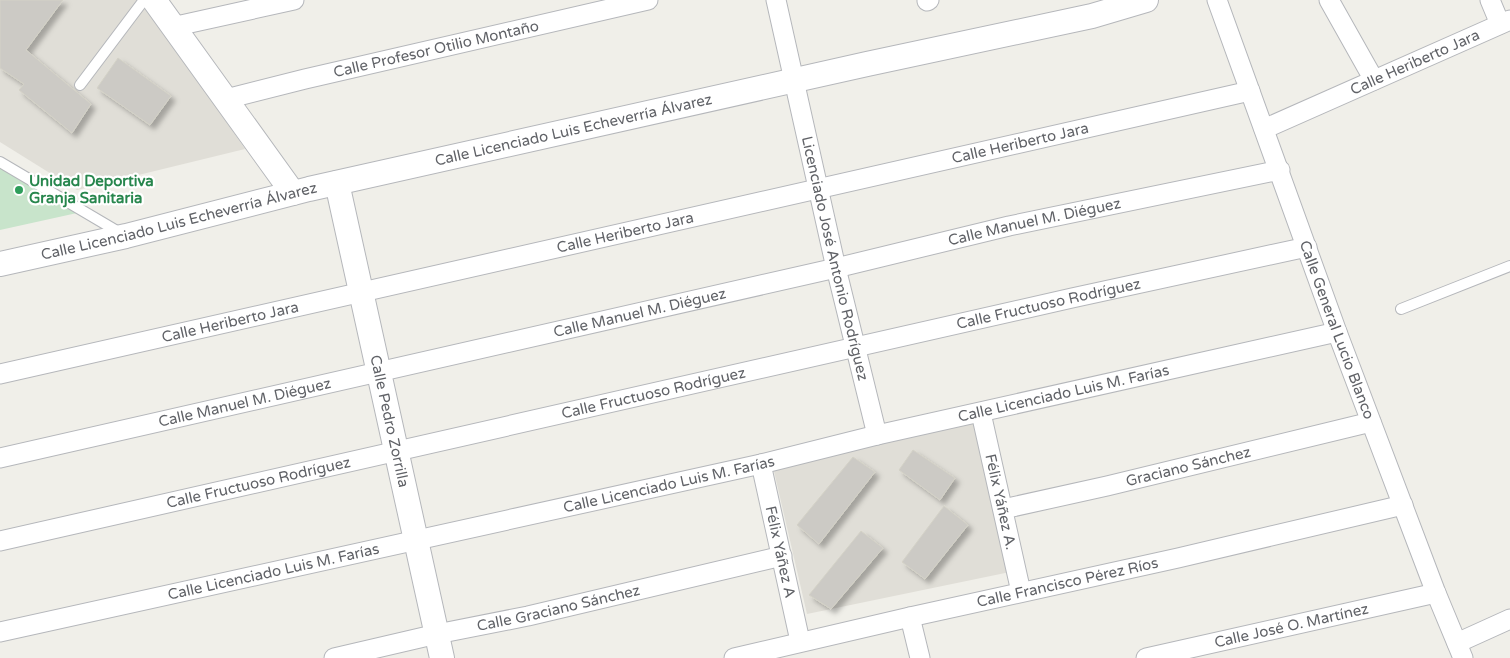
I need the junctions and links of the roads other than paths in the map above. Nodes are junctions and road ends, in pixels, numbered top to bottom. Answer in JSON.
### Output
{"nodes":[{"id":1,"x":144,"y":0,"type":"edge"},
{"id":2,"x":154,"y":0,"type":"edge"},
{"id":3,"x":294,"y":0,"type":"edge"},
{"id":4,"x":648,"y":0,"type":"edge"},
{"id":5,"x":776,"y":0,"type":"edge"},
{"id":6,"x":1146,"y":0,"type":"edge"},
{"id":7,"x":1217,"y":0,"type":"edge"},
{"id":8,"x":1329,"y":0,"type":"edge"},
{"id":9,"x":1490,"y":0,"type":"edge"},
{"id":10,"x":1505,"y":22,"type":"edge"},
{"id":11,"x":172,"y":27,"type":"junction"},
{"id":12,"x":1374,"y":80,"type":"junction"},
{"id":13,"x":795,"y":81,"type":"junction"},
{"id":14,"x":80,"y":85,"type":"dead end"},
{"id":15,"x":1250,"y":90,"type":"junction"},
{"id":16,"x":226,"y":99,"type":"junction"},
{"id":17,"x":1264,"y":129,"type":"junction"},
{"id":18,"x":0,"y":162,"type":"edge"},
{"id":19,"x":1280,"y":170,"type":"junction"},
{"id":20,"x":337,"y":184,"type":"junction"},
{"id":21,"x":819,"y":189,"type":"junction"},
{"id":22,"x":293,"y":193,"type":"junction"},
{"id":23,"x":126,"y":236,"type":"junction"},
{"id":24,"x":1307,"y":247,"type":"junction"},
{"id":25,"x":0,"y":264,"type":"edge"},
{"id":26,"x":1510,"y":266,"type":"edge"},
{"id":27,"x":836,"y":268,"type":"junction"},
{"id":28,"x":361,"y":292,"type":"junction"},
{"id":29,"x":1401,"y":309,"type":"dead end"},
{"id":30,"x":1337,"y":332,"type":"junction"},
{"id":31,"x":855,"y":347,"type":"junction"},
{"id":32,"x":378,"y":372,"type":"junction"},
{"id":33,"x":0,"y":374,"type":"edge"},
{"id":34,"x":981,"y":413,"type":"junction"},
{"id":35,"x":1371,"y":422,"type":"junction"},
{"id":36,"x":877,"y":435,"type":"junction"},
{"id":37,"x":395,"y":451,"type":"junction"},
{"id":38,"x":0,"y":458,"type":"edge"},
{"id":39,"x":761,"y":464,"type":"junction"},
{"id":40,"x":1403,"y":505,"type":"junction"},
{"id":41,"x":1004,"y":509,"type":"junction"},
{"id":42,"x":0,"y":541,"type":"edge"},
{"id":43,"x":416,"y":541,"type":"junction"},
{"id":44,"x":782,"y":556,"type":"junction"},
{"id":45,"x":1021,"y":592,"type":"junction"},
{"id":46,"x":1436,"y":593,"type":"junction"},
{"id":47,"x":910,"y":617,"type":"junction"},
{"id":48,"x":1510,"y":619,"type":"edge"},
{"id":49,"x":0,"y":632,"type":"edge"},
{"id":50,"x":437,"y":634,"type":"junction"},
{"id":51,"x":800,"y":641,"type":"junction"},
{"id":52,"x":1460,"y":650,"type":"edge"},
{"id":53,"x":334,"y":658,"type":"edge"},
{"id":54,"x":442,"y":658,"type":"edge"},
{"id":55,"x":734,"y":658,"type":"edge"},
{"id":56,"x":920,"y":658,"type":"edge"},
{"id":57,"x":1146,"y":658,"type":"edge"}],
"edges":[{"from":1,"to":14,"type":"lane"},
{"from":2,"to":11,"type":"street"},
{"from":3,"to":11,"type":"street"},
{"from":4,"to":16,"type":"street","name":"Calle Profesor Otilio Montaño"},
{"from":5,"to":13,"type":"street","name":"Licenciado José Antonio Rodríguez"},
{"from":6,"to":13,"type":"street","name":"Calle Licenciado Luis Echeverría Álvarez"},
{"from":7,"to":15,"type":"street","name":"Calle General Lucio Blanco"},
{"from":8,"to":12,"type":"street"},
{"from":9,"to":10,"type":"street"},
{"from":10,"to":12,"type":"street","name":"Calle Heriberto Jara"},
{"from":11,"to":16,"type":"street"},
{"from":12,"to":17,"type":"street","name":"Calle Heriberto Jara"},
{"from":13,"to":20,"type":"street","name":"Calle Licenciado Luis Echeverría Álvarez"},
{"from":13,"to":21,"type":"street","name":"Licenciado José Antonio Rodríguez"},
{"from":15,"to":17,"type":"street","name":"Calle General Lucio Blanco"},
{"from":15,"to":21,"type":"street","name":"Calle Heriberto Jara"},
{"from":16,"to":22,"type":"street"},
{"from":17,"to":19,"type":"street","name":"Calle General Lucio Blanco"},
{"from":18,"to":23,"type":"lane"},
{"from":19,"to":24,"type":"street","name":"Calle General Lucio Blanco"},
{"from":19,"to":27,"type":"street","name":"Calle Manuel M. Diéguez"},
{"from":20,"to":22,"type":"street","name":"Calle Licenciado Luis Echeverría Álvarez"},
{"from":20,"to":28,"type":"street","name":"Calle Pedro Zorrilla"},
{"from":21,"to":27,"type":"street","name":"Licenciado José Antonio Rodríguez"},
{"from":21,"to":28,"type":"street","name":"Calle Heriberto Jara"},
{"from":22,"to":23,"type":"street","name":"Calle Licenciado Luis Echeverría Álvarez"},
{"from":23,"to":25,"type":"street","name":"Calle Licenciado Luis Echeverría Álvarez"},
{"from":24,"to":30,"type":"street","name":"Calle General Lucio Blanco"},
{"from":24,"to":31,"type":"street","name":"Calle Fructuoso Rodríguez"},
{"from":26,"to":29,"type":"lane"},
{"from":27,"to":31,"type":"street","name":"Licenciado José Antonio Rodríguez"},
{"from":27,"to":32,"type":"street","name":"Calle Manuel M. Diéguez"},
{"from":28,"to":32,"type":"street","name":"Calle Pedro Zorrilla"},
{"from":28,"to":33,"type":"street","name":"Calle Heriberto Jara"},
{"from":30,"to":34,"type":"street","name":"Calle Licenciado Luis M. Farías"},
{"from":30,"to":35,"type":"street","name":"Calle General Lucio Blanco"},
{"from":31,"to":36,"type":"street","name":"Licenciado José Antonio Rodríguez"},
{"from":31,"to":37,"type":"street","name":"Calle Fructuoso Rodríguez"},
{"from":32,"to":37,"type":"street","name":"Calle Pedro Zorrilla"},
{"from":32,"to":38,"type":"street","name":"Calle Manuel M. Diéguez"},
{"from":34,"to":36,"type":"street","name":"Calle Licenciado Luis M. Farías"},
{"from":34,"to":41,"type":"street","name":"Félix Yáñez A."},
{"from":35,"to":40,"type":"street","name":"Calle General Lucio Blanco"},
{"from":35,"to":41,"type":"street","name":"Graciano Sánchez"},
{"from":36,"to":39,"type":"street","name":"Calle Licenciado Luis M. Farías"},
{"from":37,"to":42,"type":"street","name":"Calle Fructuoso Rodríguez"},
{"from":37,"to":43,"type":"street","name":"Calle Pedro Zorrilla"},
{"from":39,"to":43,"type":"street","name":"Calle Licenciado Luis M. Farías"},
{"from":39,"to":44,"type":"street","name":"Félix Yáñez A"},
{"from":40,"to":45,"type":"street","name":"Calle Francisco Pérez Ríos"},
{"from":40,"to":46,"type":"street","name":"Calle General Lucio Blanco"},
{"from":41,"to":45,"type":"street","name":"Félix Yáñez A."},
{"from":43,"to":49,"type":"street","name":"Calle Licenciado Luis M. Farías"},
{"from":43,"to":50,"type":"street","name":"Calle Pedro Zorrilla"},
{"from":44,"to":50,"type":"street","name":"Calle Graciano Sánchez"},
{"from":44,"to":51,"type":"street","name":"Félix Yáñez A"},
{"from":45,"to":47,"type":"street","name":"Calle Francisco Pérez Ríos"},
{"from":46,"to":52,"type":"street","name":"Calle General Lucio Blanco"},
{"from":46,"to":57,"type":"street","name":"Calle José O. Martínez"},
{"from":47,"to":51,"type":"street","name":"Calle Francisco Pérez Ríos"},
{"from":47,"to":56,"type":"street"},
{"from":48,"to":52,"type":"street"},
{"from":50,"to":53,"type":"street","name":"Calle Graciano Sánchez"},
{"from":50,"to":54,"type":"street","name":"Calle Pedro Zorrilla"},
{"from":51,"to":55,"type":"street","name":"Calle Francisco Pérez Ríos"}]}
